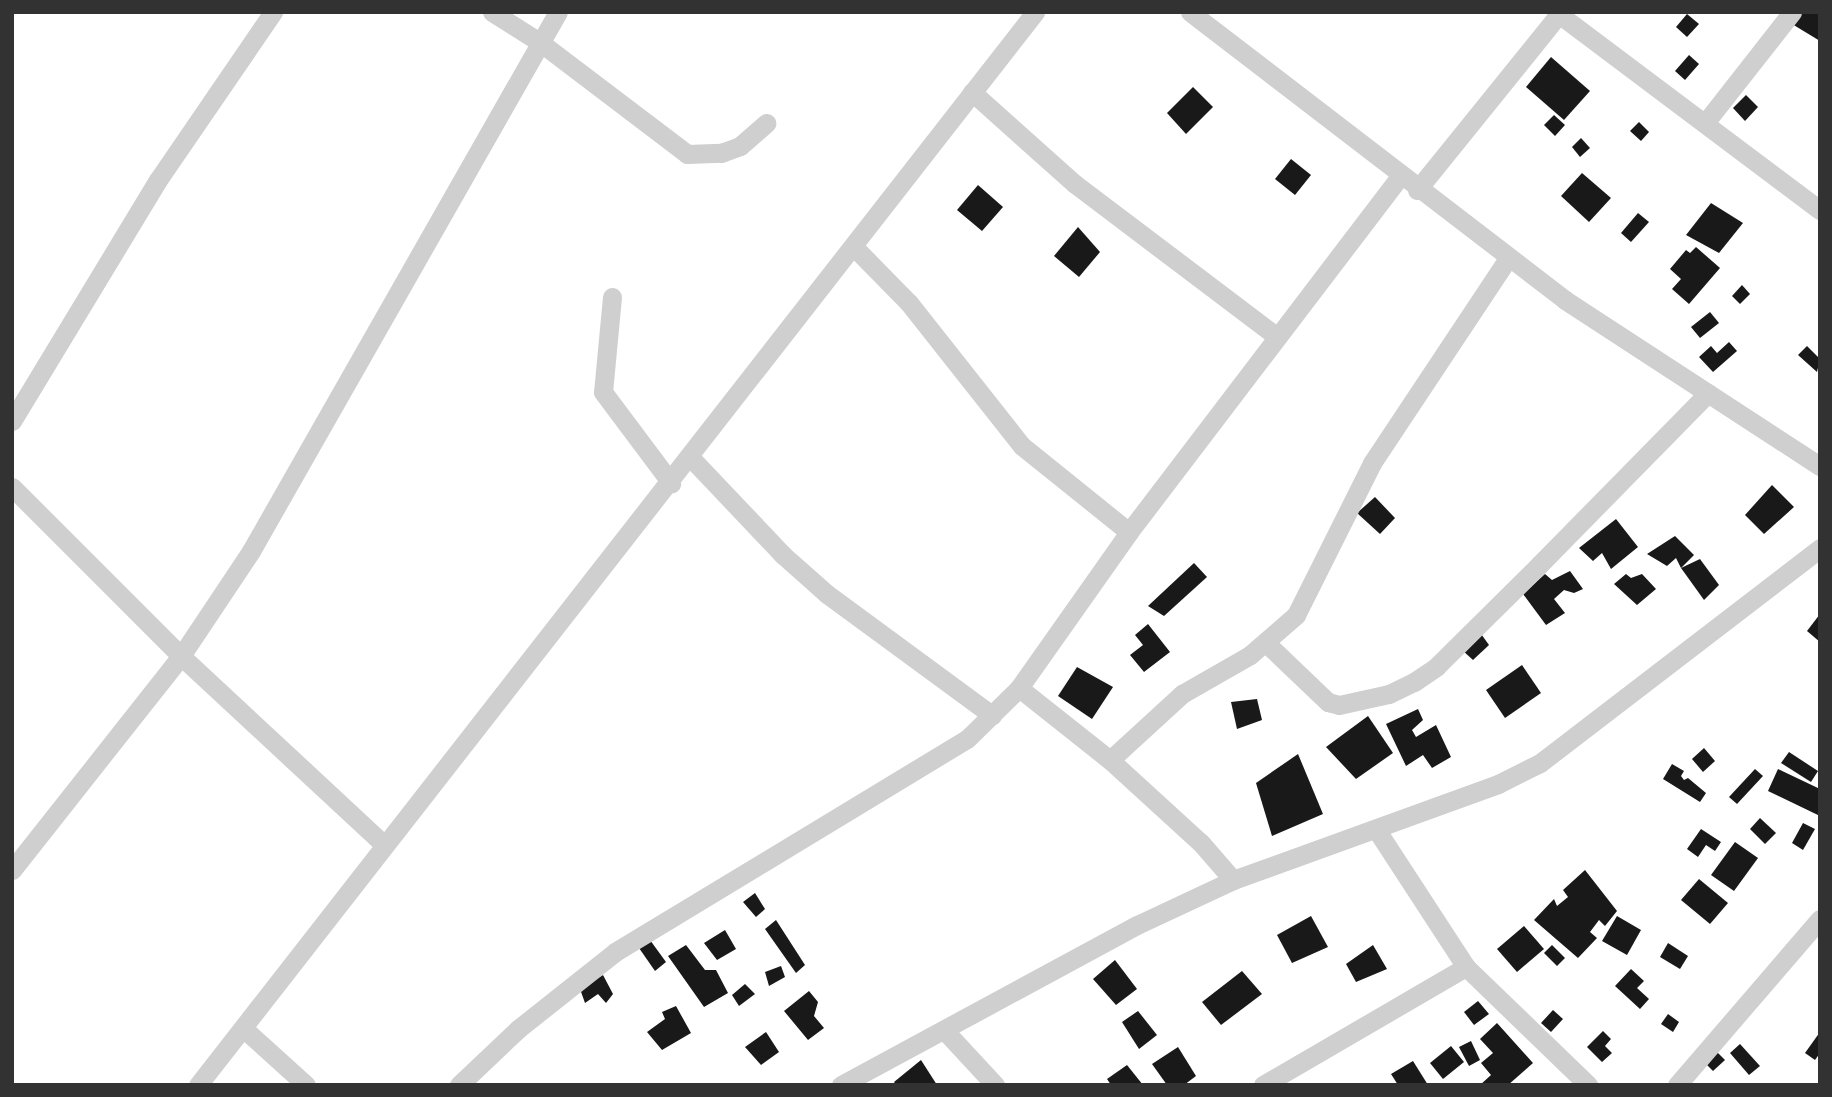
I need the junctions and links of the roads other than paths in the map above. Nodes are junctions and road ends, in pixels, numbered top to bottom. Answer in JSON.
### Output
{"nodes":[{"id":1,"x":273,"y":12,"type":"edge"},
{"id":2,"x":492,"y":12,"type":"edge"},
{"id":3,"x":558,"y":12,"type":"edge"},
{"id":4,"x":1035,"y":12,"type":"edge"},
{"id":5,"x":1190,"y":12,"type":"edge"},
{"id":6,"x":1792,"y":12,"type":"edge"},
{"id":7,"x":1558,"y":13,"type":"edge"},
{"id":8,"x":541,"y":43,"type":"junction"},
{"id":9,"x":972,"y":92,"type":"junction"},
{"id":10,"x":766,"y":123,"type":"dead end"},
{"id":11,"x":1705,"y":123,"type":"junction"},
{"id":12,"x":1399,"y":177,"type":"junction"},
{"id":13,"x":1417,"y":190,"type":"junction"},
{"id":14,"x":1820,"y":210,"type":"edge"},
{"id":15,"x":853,"y":246,"type":"junction"},
{"id":16,"x":1508,"y":258,"type":"junction"},
{"id":17,"x":612,"y":297,"type":"dead end"},
{"id":18,"x":1276,"y":336,"type":"junction"},
{"id":19,"x":1708,"y":393,"type":"junction"},
{"id":20,"x":12,"y":421,"type":"edge"},
{"id":21,"x":691,"y":458,"type":"junction"},
{"id":22,"x":1820,"y":466,"type":"edge"},
{"id":23,"x":671,"y":483,"type":"junction"},
{"id":24,"x":12,"y":488,"type":"edge"},
{"id":25,"x":1129,"y":532,"type":"junction"},
{"id":26,"x":1820,"y":548,"type":"edge"},
{"id":27,"x":1265,"y":643,"type":"junction"},
{"id":28,"x":181,"y":656,"type":"junction"},
{"id":29,"x":1019,"y":688,"type":"junction"},
{"id":30,"x":992,"y":715,"type":"junction"},
{"id":31,"x":1111,"y":760,"type":"junction"},
{"id":32,"x":1376,"y":829,"type":"junction"},
{"id":33,"x":383,"y":844,"type":"junction"},
{"id":34,"x":12,"y":870,"type":"edge"},
{"id":35,"x":1233,"y":880,"type":"junction"},
{"id":36,"x":1820,"y":919,"type":"edge"},
{"id":37,"x":1466,"y":967,"type":"junction"},
{"id":38,"x":243,"y":1028,"type":"junction"},
{"id":39,"x":945,"y":1031,"type":"junction"},
{"id":40,"x":198,"y":1085,"type":"edge"},
{"id":41,"x":306,"y":1085,"type":"edge"},
{"id":42,"x":459,"y":1085,"type":"edge"},
{"id":43,"x":841,"y":1085,"type":"edge"},
{"id":44,"x":995,"y":1085,"type":"edge"},
{"id":45,"x":1263,"y":1085,"type":"edge"},
{"id":46,"x":1588,"y":1085,"type":"edge"},
{"id":47,"x":1677,"y":1085,"type":"edge"}],
"edges":[{"from":1,"to":20,"type":"street"},
{"from":2,"to":8,"type":"street"},
{"from":3,"to":8,"type":"street"},
{"from":4,"to":9,"type":"street"},
{"from":5,"to":12,"type":"street"},
{"from":6,"to":11,"type":"street"},
{"from":7,"to":11,"type":"street"},
{"from":7,"to":13,"type":"street"},
{"from":8,"to":10,"type":"street"},
{"from":8,"to":28,"type":"street"},
{"from":9,"to":15,"type":"street"},
{"from":9,"to":18,"type":"street"},
{"from":11,"to":14,"type":"street"},
{"from":12,"to":13,"type":"street"},
{"from":12,"to":18,"type":"street"},
{"from":13,"to":16,"type":"street"},
{"from":15,"to":21,"type":"street"},
{"from":15,"to":25,"type":"street"},
{"from":16,"to":19,"type":"street"},
{"from":16,"to":27,"type":"street"},
{"from":17,"to":23,"type":"street"},
{"from":18,"to":25,"type":"street"},
{"from":19,"to":22,"type":"street"},
{"from":19,"to":27,"type":"street"},
{"from":21,"to":23,"type":"street"},
{"from":21,"to":30,"type":"street"},
{"from":23,"to":33,"type":"street"},
{"from":24,"to":28,"type":"street"},
{"from":25,"to":29,"type":"street"},
{"from":26,"to":32,"type":"street"},
{"from":27,"to":31,"type":"street"},
{"from":28,"to":33,"type":"street"},
{"from":28,"to":34,"type":"street"},
{"from":29,"to":30,"type":"street"},
{"from":29,"to":31,"type":"street"},
{"from":30,"to":42,"type":"street"},
{"from":31,"to":35,"type":"street"},
{"from":32,"to":35,"type":"street"},
{"from":32,"to":37,"type":"street"},
{"from":33,"to":38,"type":"street"},
{"from":35,"to":39,"type":"street"},
{"from":36,"to":47,"type":"street"},
{"from":37,"to":45,"type":"street"},
{"from":37,"to":46,"type":"street"},
{"from":38,"to":40,"type":"street"},
{"from":38,"to":41,"type":"street"},
{"from":39,"to":43,"type":"street"},
{"from":39,"to":44,"type":"street"}]}
